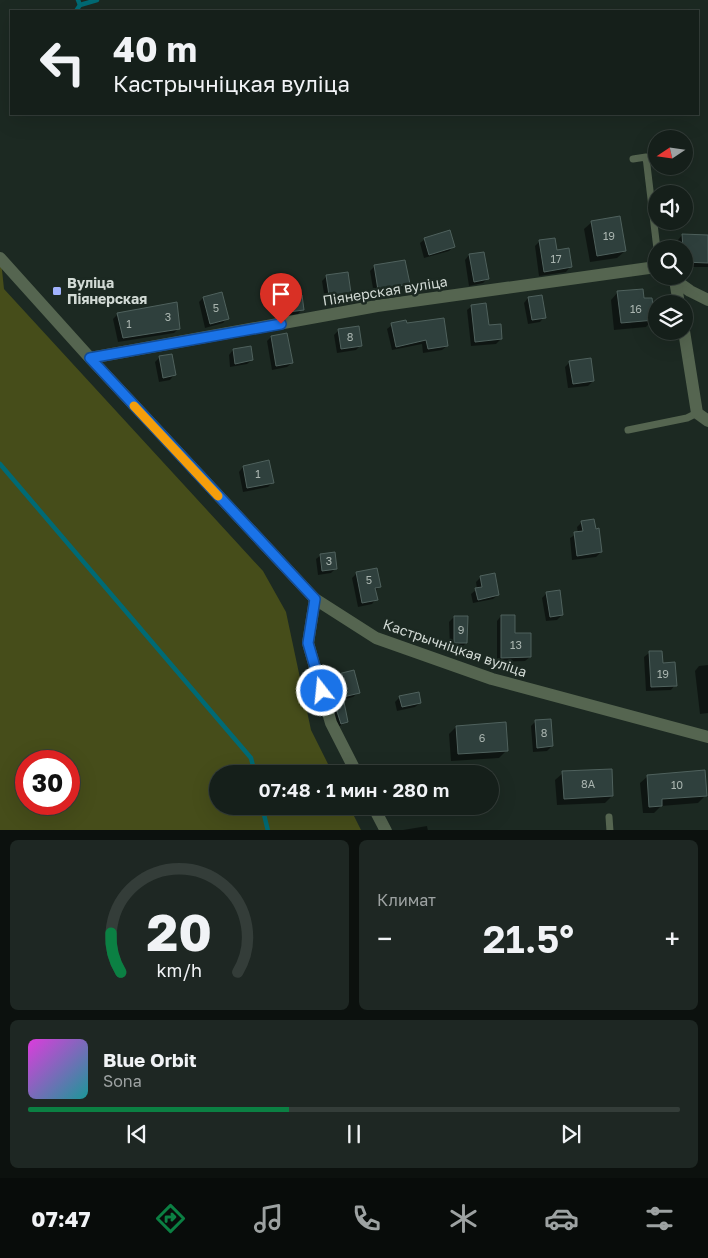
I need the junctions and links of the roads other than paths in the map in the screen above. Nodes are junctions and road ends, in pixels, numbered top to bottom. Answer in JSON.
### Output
{"nodes":[{"id":1,"x":633,"y":159,"type":"dead end"},
{"id":2,"x":656,"y":240,"type":"edge"},
{"id":3,"x":0,"y":258,"type":"edge"},
{"id":4,"x":648,"y":268,"type":"edge"},
{"id":5,"x":682,"y":285,"type":"edge"},
{"id":6,"x":708,"y":300,"type":"edge"},
{"id":7,"x":686,"y":340,"type":"edge"},
{"id":8,"x":90,"y":358,"type":"junction"},
{"id":9,"x":703,"y":417,"type":"edge"},
{"id":10,"x":628,"y":430,"type":"dead end"},
{"id":11,"x":315,"y":599,"type":"junction"},
{"id":12,"x":708,"y":736,"type":"edge"},
{"id":13,"x":352,"y":765,"type":"edge"},
{"id":14,"x":378,"y":815,"type":"edge"},
{"id":15,"x":608,"y":817,"type":"dead end"},
{"id":16,"x":386,"y":830,"type":"edge"},
{"id":17,"x":610,"y":830,"type":"edge"}],
"edges":[{"from":1,"to":2,"type":"lane"},
{"from":3,"to":8,"type":"street","name":"Кастрычніцкая вуліца"},
{"from":4,"to":8,"type":"street","name":"Піянерская вуліца"},
{"from":5,"to":6,"type":"street"},
{"from":7,"to":9,"type":"street"},
{"from":8,"to":11,"type":"street","name":"Кастрычніцкая вуліца"},
{"from":9,"to":10,"type":"lane"},
{"from":11,"to":12,"type":"street","name":"Кастрычніцкая вуліца"},
{"from":11,"to":13,"type":"street"},
{"from":14,"to":16,"type":"street"},
{"from":15,"to":17,"type":"lane"}]}
